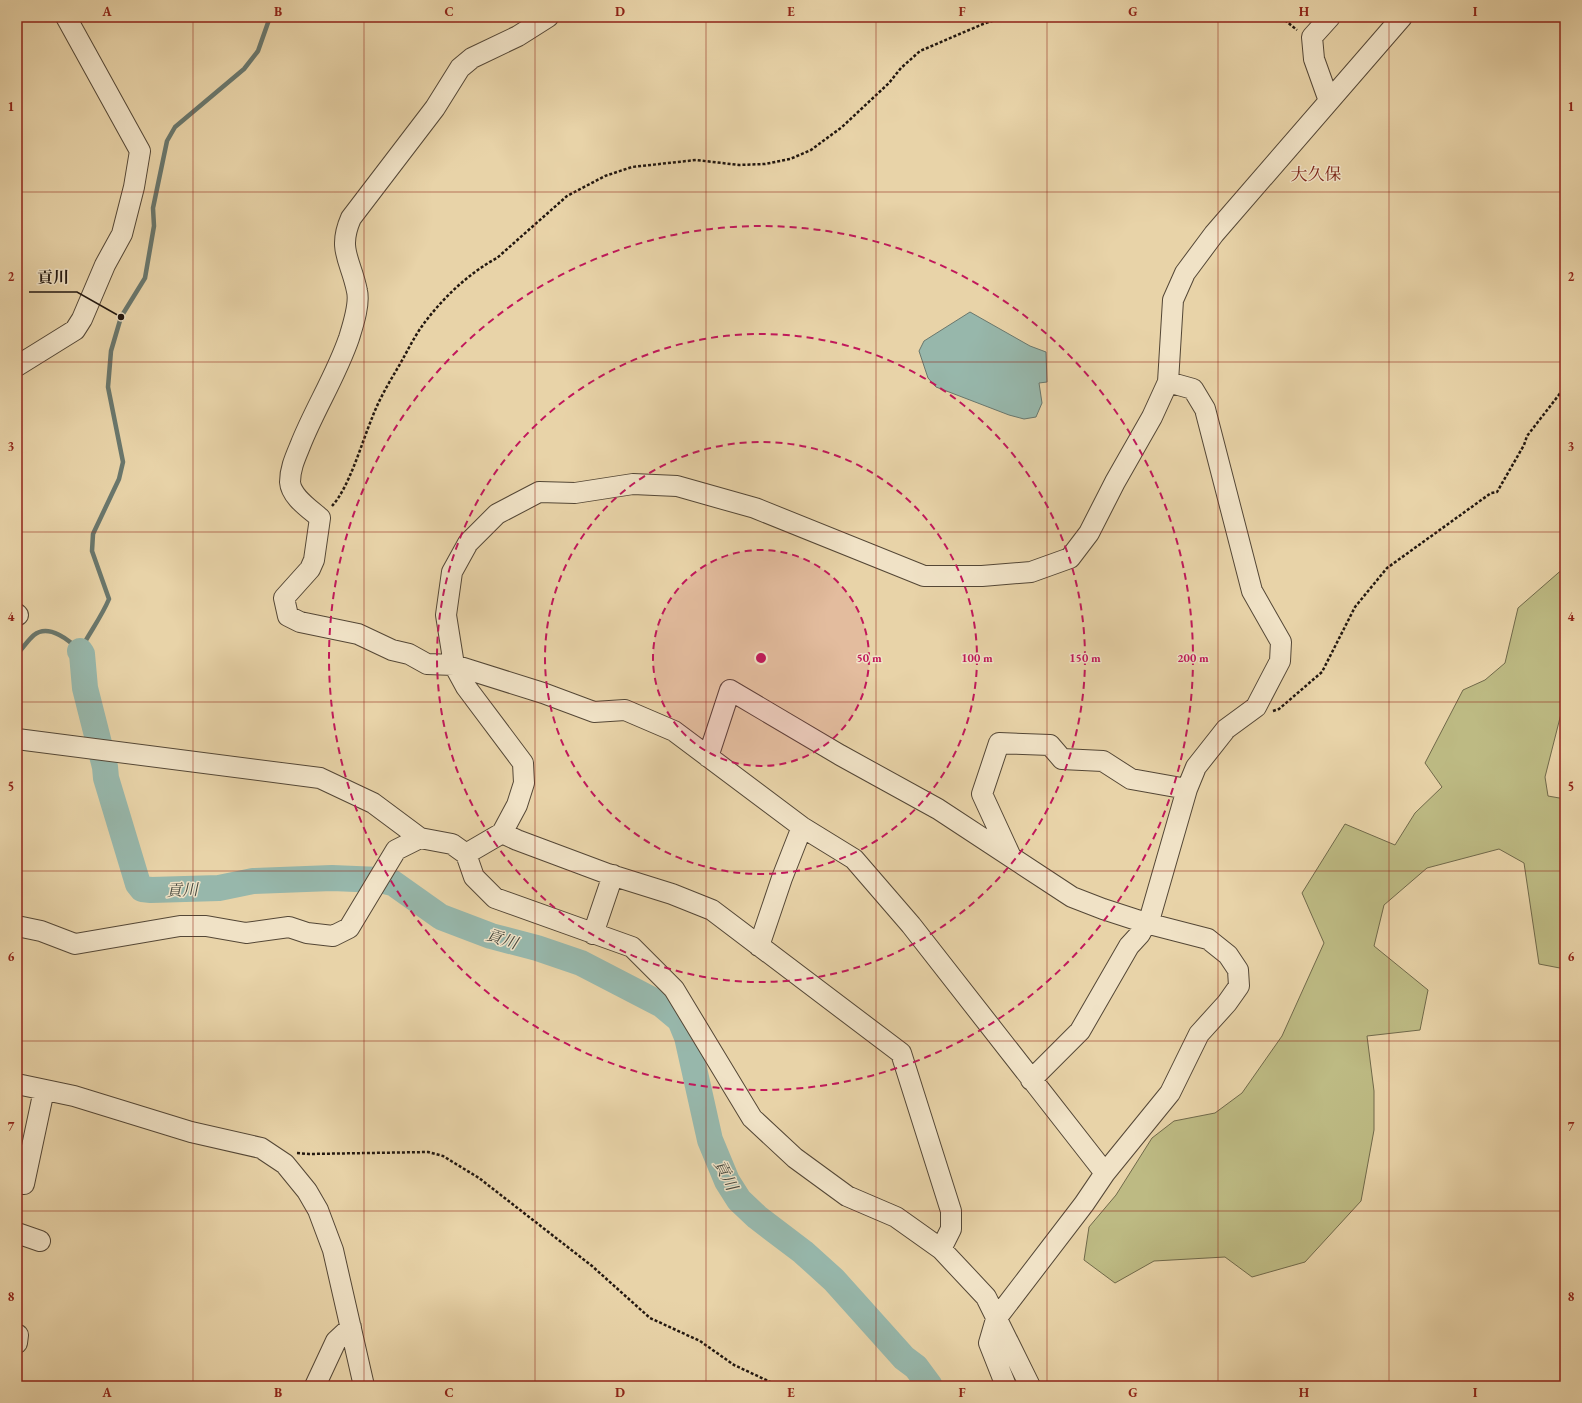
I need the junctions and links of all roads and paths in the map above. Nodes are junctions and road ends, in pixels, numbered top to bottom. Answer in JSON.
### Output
{"nodes":[{"id":1,"x":66,"y":17,"type":"edge"},
{"id":2,"x":548,"y":17,"type":"edge"},
{"id":3,"x":1004,"y":17,"type":"edge"},
{"id":4,"x":1281,"y":17,"type":"edge"},
{"id":5,"x":1330,"y":17,"type":"edge"},
{"id":6,"x":1402,"y":17,"type":"edge"},
{"id":7,"x":1312,"y":37,"type":"junction"},
{"id":8,"x":1329,"y":101,"type":"junction"},
{"id":9,"x":17,"y":366,"type":"edge"},
{"id":10,"x":1168,"y":382,"type":"junction"},
{"id":11,"x":1565,"y":387,"type":"edge"},
{"id":12,"x":320,"y":518,"type":"junction"},
{"id":13,"x":454,"y":665,"type":"junction"},
{"id":14,"x":1266,"y":714,"type":"dead end"},
{"id":15,"x":17,"y":739,"type":"edge"},
{"id":16,"x":708,"y":757,"type":"junction"},
{"id":17,"x":1187,"y":789,"type":"junction"},
{"id":18,"x":802,"y":826,"type":"junction"},
{"id":19,"x":502,"y":833,"type":"junction"},
{"id":20,"x":420,"y":838,"type":"junction"},
{"id":21,"x":466,"y":854,"type":"junction"},
{"id":22,"x":1010,"y":857,"type":"junction"},
{"id":23,"x":613,"y":875,"type":"junction"},
{"id":24,"x":1146,"y":923,"type":"junction"},
{"id":25,"x":17,"y":926,"type":"edge"},
{"id":26,"x":593,"y":934,"type":"junction"},
{"id":27,"x":759,"y":946,"type":"junction"},
{"id":28,"x":1031,"y":1080,"type":"junction"},
{"id":29,"x":17,"y":1084,"type":"edge"},
{"id":30,"x":44,"y":1090,"type":"junction"},
{"id":31,"x":296,"y":1152,"type":"dead end"},
{"id":32,"x":1105,"y":1173,"type":"junction"},
{"id":33,"x":24,"y":1184,"type":"dead end"},
{"id":34,"x":17,"y":1233,"type":"edge"},
{"id":35,"x":40,"y":1241,"type":"dead end"},
{"id":36,"x":941,"y":1249,"type":"junction"},
{"id":37,"x":996,"y":1319,"type":"junction"},
{"id":38,"x":350,"y":1327,"type":"junction"},
{"id":39,"x":315,"y":1386,"type":"edge"},
{"id":40,"x":364,"y":1386,"type":"edge"},
{"id":41,"x":779,"y":1386,"type":"edge"},
{"id":42,"x":1006,"y":1386,"type":"edge"},
{"id":43,"x":1030,"y":1386,"type":"edge"}],
"edges":[{"from":1,"to":9,"type":"street"},
{"from":2,"to":12,"type":"street"},
{"from":3,"to":12,"type":"path"},
{"from":4,"to":7,"type":"path"},
{"from":5,"to":7,"type":"street"},
{"from":6,"to":8,"type":"street"},
{"from":7,"to":8,"type":"street"},
{"from":8,"to":10,"type":"street"},
{"from":10,"to":13,"type":"street"},
{"from":10,"to":17,"type":"street"},
{"from":11,"to":14,"type":"path"},
{"from":12,"to":13,"type":"street"},
{"from":13,"to":16,"type":"street"},
{"from":13,"to":19,"type":"street"},
{"from":15,"to":20,"type":"street"},
{"from":16,"to":18,"type":"street"},
{"from":16,"to":22,"type":"street"},
{"from":17,"to":22,"type":"street"},
{"from":17,"to":24,"type":"street"},
{"from":18,"to":27,"type":"street"},
{"from":18,"to":28,"type":"street"},
{"from":19,"to":21,"type":"street"},
{"from":19,"to":23,"type":"street"},
{"from":20,"to":21,"type":"street"},
{"from":20,"to":25,"type":"street"},
{"from":21,"to":26,"type":"street"},
{"from":22,"to":24,"type":"street"},
{"from":23,"to":26,"type":"street"},
{"from":23,"to":27,"type":"street"},
{"from":24,"to":28,"type":"street"},
{"from":24,"to":32,"type":"street"},
{"from":26,"to":36,"type":"street"},
{"from":27,"to":36,"type":"street"},
{"from":28,"to":32,"type":"street"},
{"from":29,"to":30,"type":"street"},
{"from":30,"to":33,"type":"street"},
{"from":30,"to":38,"type":"street"},
{"from":31,"to":41,"type":"path"},
{"from":32,"to":37,"type":"street"},
{"from":34,"to":35,"type":"street"},
{"from":36,"to":37,"type":"street"},
{"from":37,"to":42,"type":"street"},
{"from":37,"to":43,"type":"street"},
{"from":38,"to":39,"type":"street"},
{"from":38,"to":40,"type":"street"}]}
